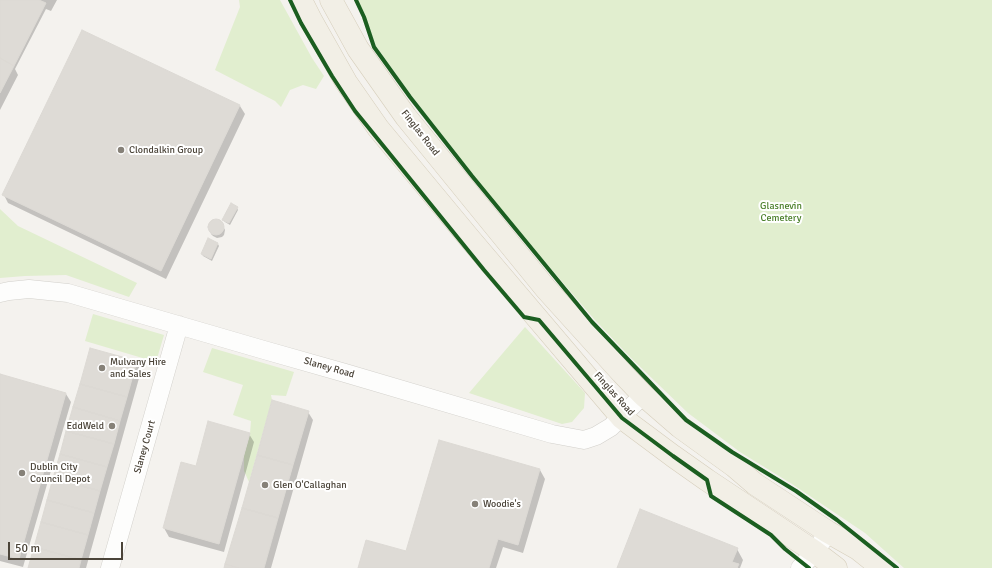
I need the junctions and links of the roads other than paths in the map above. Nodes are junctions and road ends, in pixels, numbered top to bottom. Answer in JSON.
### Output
{"nodes":[{"id":1,"x":301,"y":0,"type":"edge"},
{"id":2,"x":331,"y":0,"type":"edge"},
{"id":3,"x":0,"y":293,"type":"edge"},
{"id":4,"x":179,"y":325,"type":"junction"},
{"id":5,"x":643,"y":395,"type":"junction"},
{"id":6,"x":622,"y":418,"type":"junction"},
{"id":7,"x":828,"y":532,"type":"junction"},
{"id":8,"x":815,"y":552,"type":"junction"},
{"id":9,"x":110,"y":568,"type":"edge"},
{"id":10,"x":800,"y":568,"type":"edge"},
{"id":11,"x":836,"y":568,"type":"edge"},
{"id":12,"x":882,"y":568,"type":"edge"}],
"edges":[{"from":1,"to":6,"type":"main road","name":"Finglas Road"},
{"from":2,"to":5,"type":"main road","name":"Finglas Road"},
{"from":3,"to":4,"type":"street","name":"Slaney Road"},
{"from":4,"to":6,"type":"street","name":"Slaney Road"},
{"from":4,"to":9,"type":"street","name":"Slaney Court"},
{"from":5,"to":6,"type":"street","name":"Slaney Road"},
{"from":5,"to":7,"type":"main road","name":"Finglas Road"},
{"from":6,"to":8,"type":"main road","name":"Finglas Road"},
{"from":7,"to":8,"type":"street"},
{"from":7,"to":12,"type":"main road","name":"Finglas Road"},
{"from":8,"to":10,"type":"street"},
{"from":8,"to":11,"type":"main road","name":"Finglas Road"}]}
